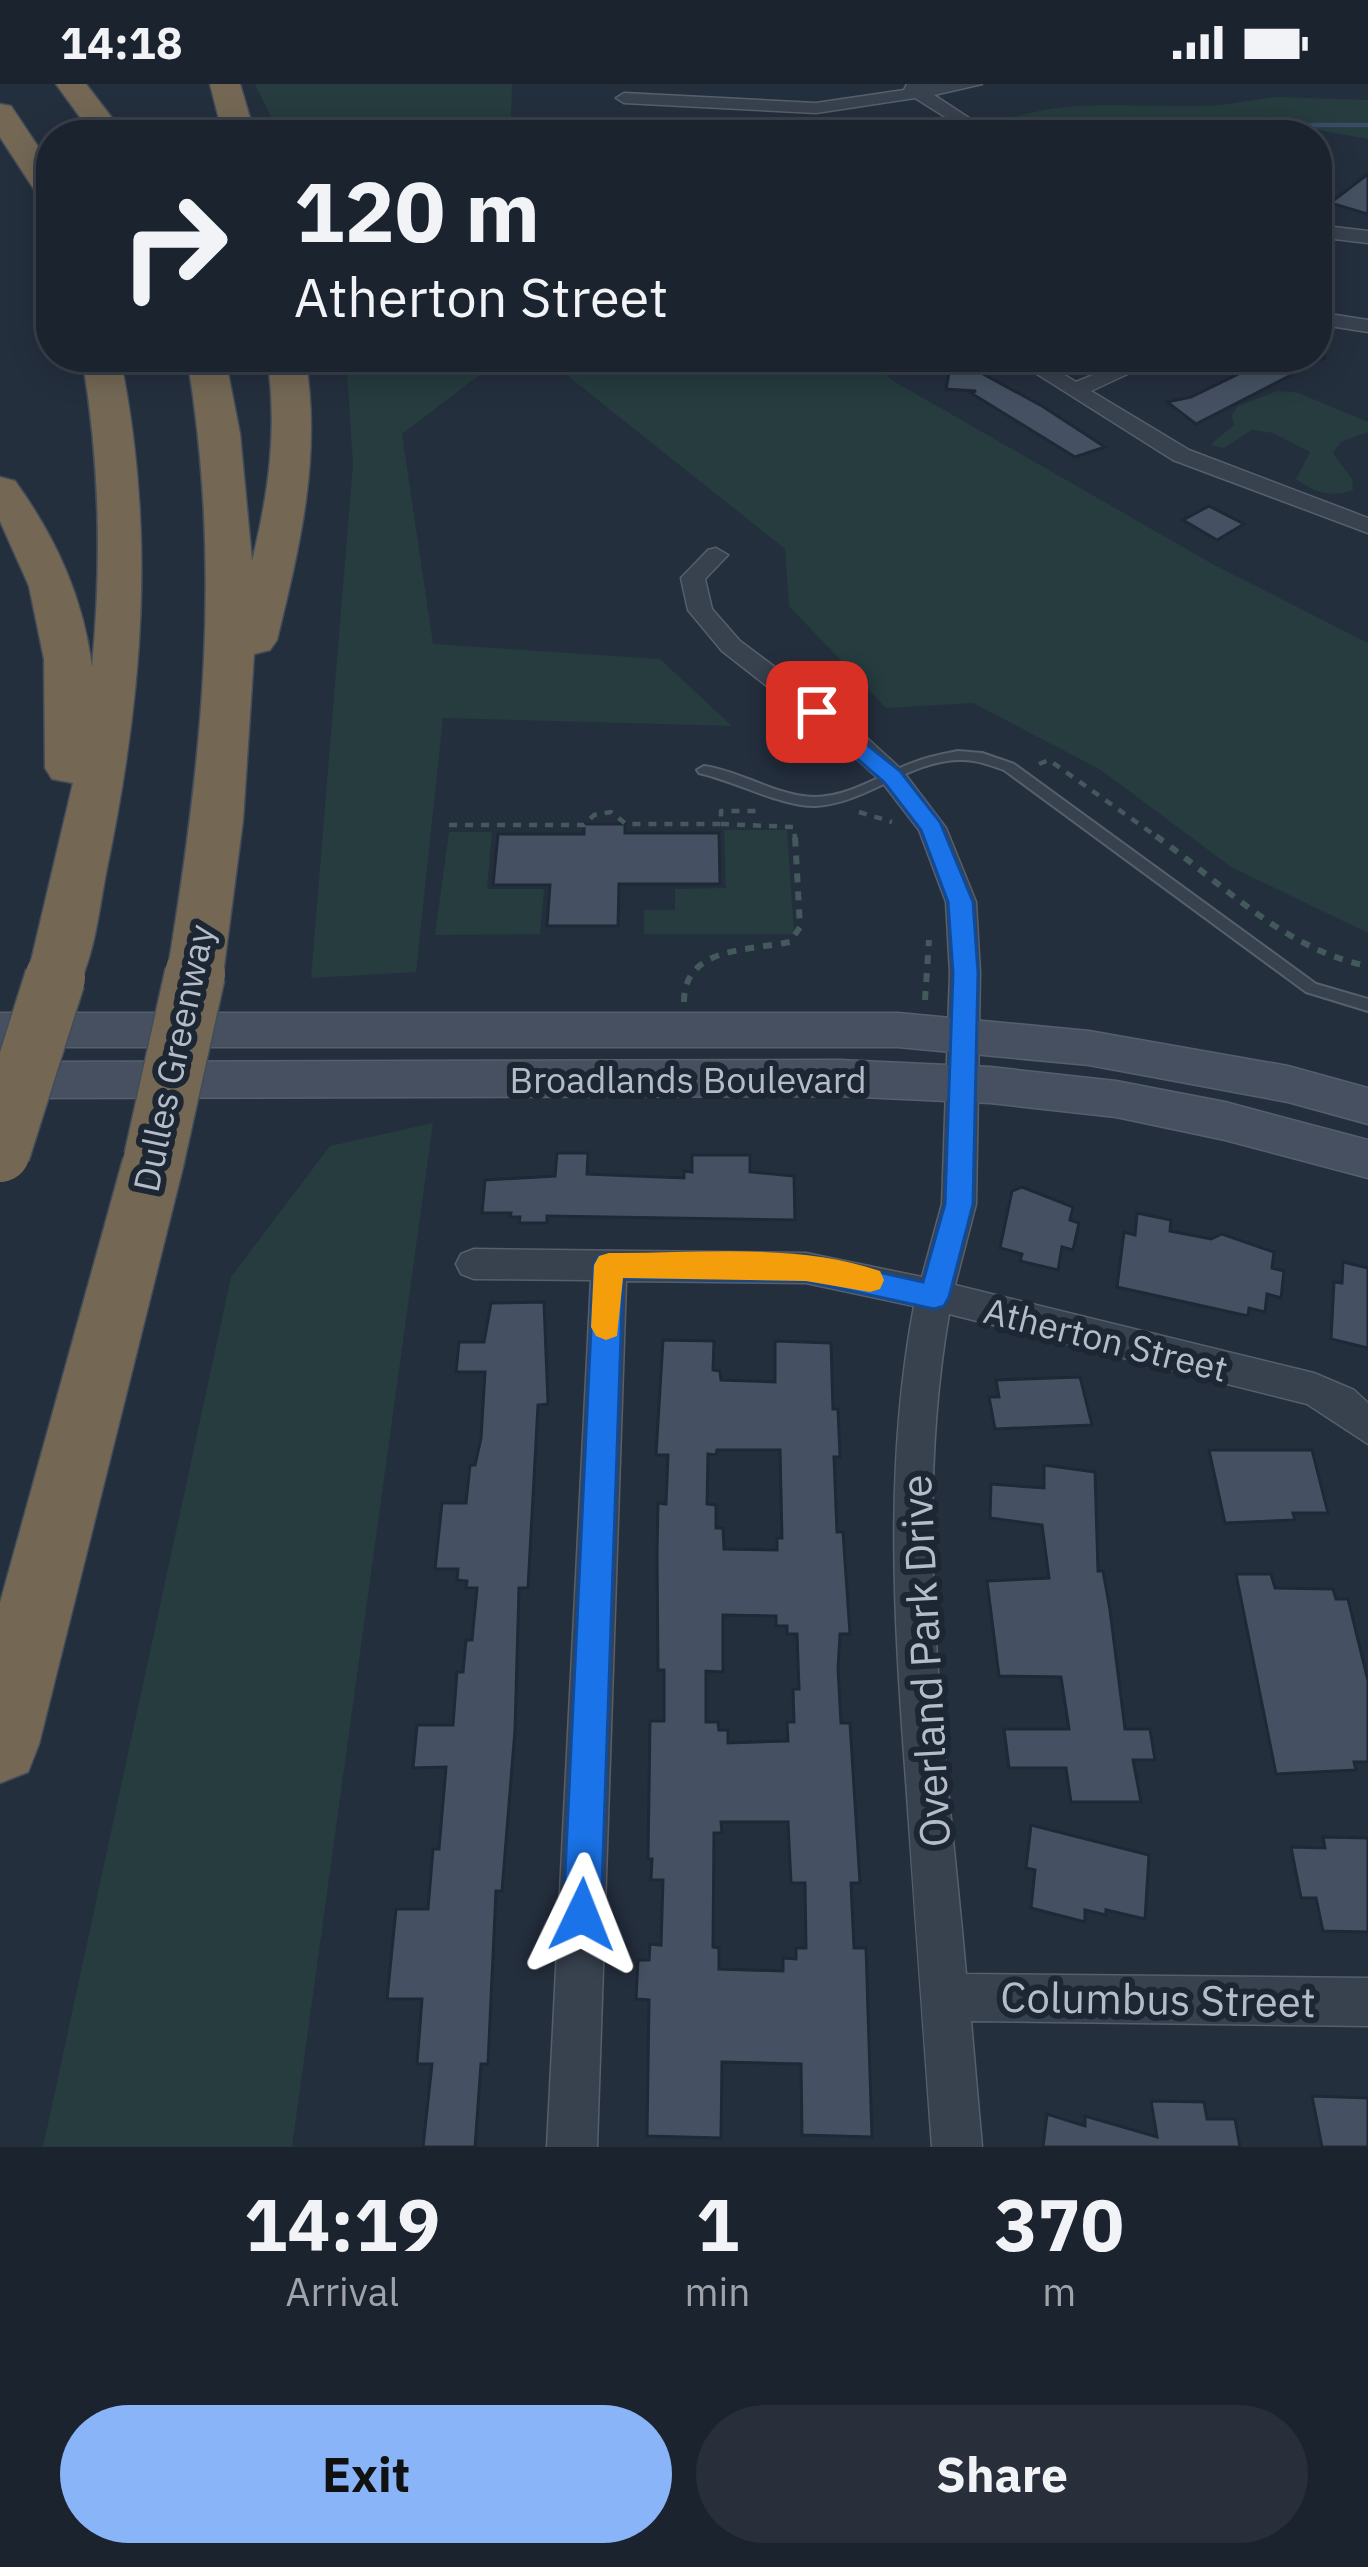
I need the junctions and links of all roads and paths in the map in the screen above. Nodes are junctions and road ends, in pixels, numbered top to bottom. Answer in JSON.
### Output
{"nodes":[{"id":1,"x":70,"y":84,"type":"edge"},
{"id":2,"x":225,"y":84,"type":"edge"},
{"id":3,"x":974,"y":84,"type":"edge"},
{"id":4,"x":912,"y":89,"type":"edge"},
{"id":5,"x":624,"y":98,"type":"dead end"},
{"id":6,"x":0,"y":113,"type":"edge"},
{"id":7,"x":98,"y":120,"type":"edge"},
{"id":8,"x":234,"y":120,"type":"edge"},
{"id":9,"x":962,"y":120,"type":"edge"},
{"id":10,"x":36,"y":167,"type":"edge"},
{"id":11,"x":1332,"y":233,"type":"edge"},
{"id":12,"x":1368,"y":237,"type":"edge"},
{"id":13,"x":1332,"y":320,"type":"edge"},
{"id":14,"x":1368,"y":326,"type":"edge"},
{"id":15,"x":105,"y":372,"type":"edge"},
{"id":16,"x":209,"y":372,"type":"edge"},
{"id":17,"x":288,"y":372,"type":"edge"},
{"id":18,"x":1044,"y":372,"type":"edge"},
{"id":19,"x":1119,"y":372,"type":"edge"},
{"id":20,"x":1074,"y":391,"type":"junction"},
{"id":21,"x":0,"y":490,"type":"edge"},
{"id":22,"x":1368,"y":526,"type":"edge"},
{"id":23,"x":716,"y":555,"type":"dead end"},
{"id":24,"x":227,"y":745,"type":"junction"},
{"id":25,"x":704,"y":770,"type":"dead end"},
{"id":26,"x":892,"y":776,"type":"junction"},
{"id":27,"x":767,"y":811,"type":"dead end"},
{"id":28,"x":845,"y":812,"type":"dead end"},
{"id":29,"x":721,"y":824,"type":"junction"},
{"id":30,"x":449,"y":825,"type":"dead end"},
{"id":31,"x":902,"y":831,"type":"dead end"},
{"id":32,"x":929,"y":935,"type":"dead end"},
{"id":33,"x":55,"y":978,"type":"junction"},
{"id":34,"x":925,"y":1000,"type":"dead end"},
{"id":35,"x":1368,"y":1006,"type":"edge"},
{"id":36,"x":684,"y":1012,"type":"dead end"},
{"id":37,"x":0,"y":1030,"type":"edge"},
{"id":38,"x":964,"y":1035,"type":"junction"},
{"id":39,"x":0,"y":1080,"type":"edge"},
{"id":40,"x":964,"y":1083,"type":"junction"},
{"id":41,"x":1368,"y":1106,"type":"edge"},
{"id":42,"x":0,"y":1152,"type":"edge"},
{"id":43,"x":1368,"y":1159,"type":"edge"},
{"id":44,"x":474,"y":1264,"type":"dead end"},
{"id":45,"x":609,"y":1265,"type":"junction"},
{"id":46,"x":934,"y":1297,"type":"junction"},
{"id":47,"x":1368,"y":1427,"type":"edge"},
{"id":48,"x":0,"y":1744,"type":"edge"},
{"id":49,"x":948,"y":1996,"type":"junction"},
{"id":50,"x":1368,"y":2002,"type":"edge"},
{"id":51,"x":572,"y":2147,"type":"edge"},
{"id":52,"x":957,"y":2147,"type":"edge"}],
"edges":[{"from":1,"to":7,"type":"highway"},
{"from":2,"to":8,"type":"highway"},
{"from":3,"to":4,"type":"street"},
{"from":4,"to":5,"type":"street"},
{"from":4,"to":9,"type":"street"},
{"from":6,"to":10,"type":"highway"},
{"from":11,"to":12,"type":"street"},
{"from":13,"to":14,"type":"street"},
{"from":15,"to":33,"type":"highway"},
{"from":16,"to":24,"type":"highway","name":"Dulles Greenway"},
{"from":17,"to":24,"type":"highway"},
{"from":18,"to":20,"type":"street"},
{"from":19,"to":20,"type":"street"},
{"from":20,"to":22,"type":"street"},
{"from":21,"to":33,"type":"highway"},
{"from":23,"to":26,"type":"street","name":"Overland Park Drive"},
{"from":24,"to":48,"type":"highway","name":"Dulles Greenway","bridge":true},
{"from":25,"to":26,"type":"lane"},
{"from":26,"to":35,"type":"lane"},
{"from":26,"to":38,"type":"street","name":"Overland Park Drive"},
{"from":27,"to":29,"type":"path"},
{"from":28,"to":31,"type":"path"},
{"from":29,"to":30,"type":"path"},
{"from":29,"to":36,"type":"path"},
{"from":32,"to":34,"type":"path"},
{"from":33,"to":42,"type":"highway","bridge":true},
{"from":37,"to":38,"type":"main road","name":"Broadlands Boulevard"},
{"from":38,"to":40,"type":"street","name":"Overland Park Drive"},
{"from":38,"to":41,"type":"main road","name":"Broadlands Boulevard"},
{"from":39,"to":40,"type":"main road","name":"Broadlands Boulevard"},
{"from":40,"to":43,"type":"main road","name":"Broadlands Boulevard"},
{"from":40,"to":46,"type":"street","name":"Overland Park Drive"},
{"from":44,"to":45,"type":"street","name":"Atherton Street"},
{"from":45,"to":46,"type":"street","name":"Atherton Street"},
{"from":45,"to":51,"type":"street"},
{"from":46,"to":47,"type":"street","name":"Atherton Street"},
{"from":46,"to":49,"type":"street","name":"Overland Park Drive"},
{"from":49,"to":50,"type":"street","name":"Columbus Street"},
{"from":49,"to":52,"type":"street","name":"Overland Park Drive"}]}
